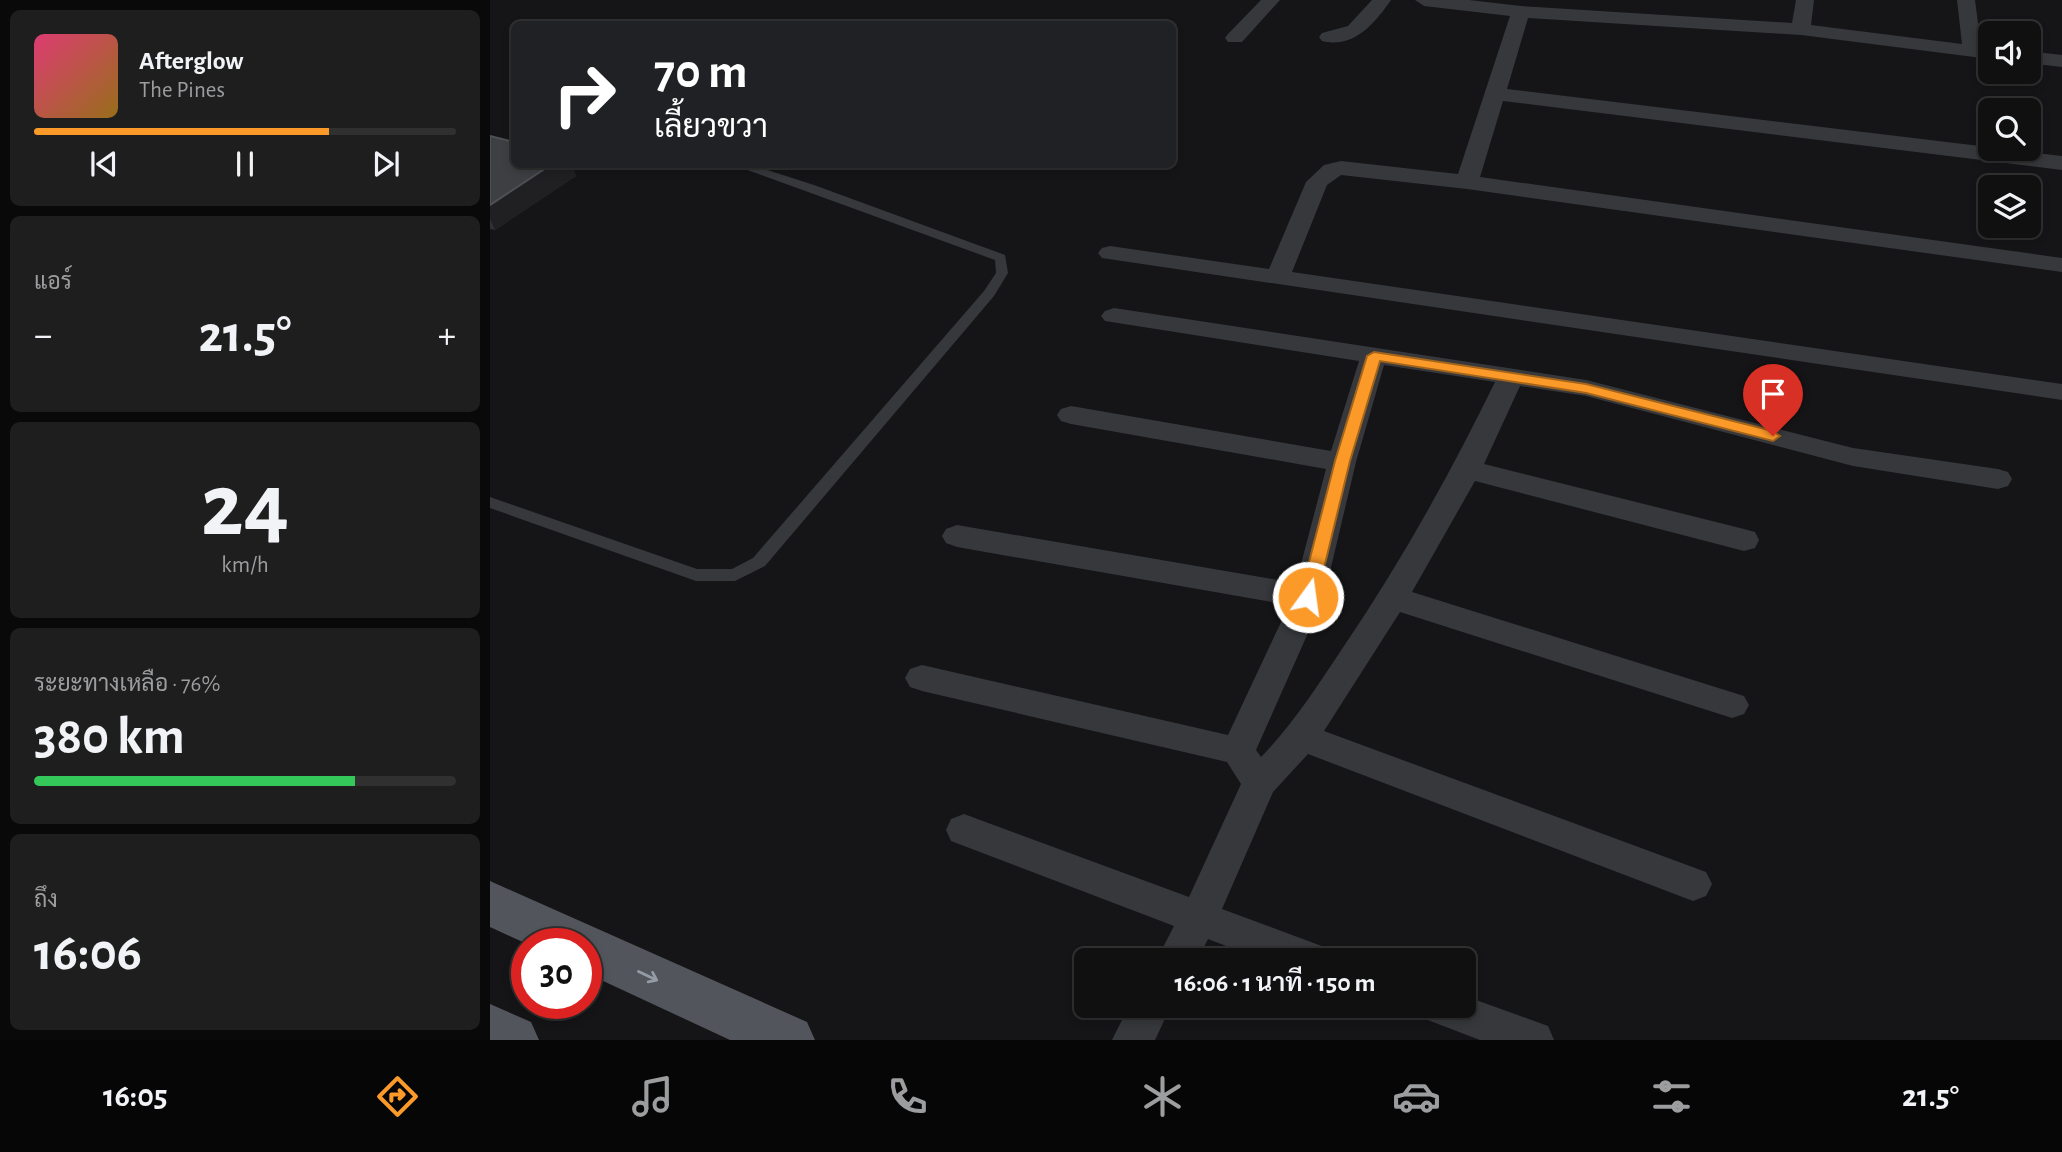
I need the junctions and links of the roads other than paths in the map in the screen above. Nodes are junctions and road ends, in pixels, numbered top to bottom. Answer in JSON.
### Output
{"nodes":[{"id":1,"x":1271,"y":0,"type":"edge"},
{"id":2,"x":1382,"y":0,"type":"edge"},
{"id":3,"x":1424,"y":0,"type":"edge"},
{"id":4,"x":1805,"y":0,"type":"edge"},
{"id":5,"x":1966,"y":0,"type":"edge"},
{"id":6,"x":1651,"y":9,"type":"edge"},
{"id":7,"x":1521,"y":12,"type":"junction"},
{"id":8,"x":1801,"y":29,"type":"junction"},
{"id":9,"x":1329,"y":37,"type":"dead end"},
{"id":10,"x":1236,"y":38,"type":"dead end"},
{"id":11,"x":1978,"y":41,"type":"edge"},
{"id":12,"x":1978,"y":51,"type":"edge"},
{"id":13,"x":2041,"y":59,"type":"edge"},
{"id":14,"x":2062,"y":61,"type":"edge"},
{"id":15,"x":1495,"y":93,"type":"junction"},
{"id":16,"x":2062,"y":163,"type":"edge"},
{"id":17,"x":748,"y":168,"type":"edge"},
{"id":18,"x":1466,"y":182,"type":"junction"},
{"id":19,"x":1110,"y":253,"type":"dead end"},
{"id":20,"x":2062,"y":265,"type":"edge"},
{"id":21,"x":1278,"y":277,"type":"junction"},
{"id":22,"x":1114,"y":316,"type":"dead end"},
{"id":23,"x":1374,"y":356,"type":"junction"},
{"id":24,"x":1512,"y":375,"type":"junction"},
{"id":25,"x":2062,"y":392,"type":"edge"},
{"id":26,"x":1070,"y":415,"type":"dead end"},
{"id":27,"x":1342,"y":461,"type":"junction"},
{"id":28,"x":1468,"y":469,"type":"junction"},
{"id":29,"x":1998,"y":478,"type":"dead end"},
{"id":30,"x":490,"y":502,"type":"edge"},
{"id":31,"x":957,"y":536,"type":"dead end"},
{"id":32,"x":1744,"y":540,"type":"dead end"},
{"id":33,"x":1308,"y":597,"type":"junction"},
{"id":34,"x":1394,"y":598,"type":"junction"},
{"id":35,"x":922,"y":678,"type":"dead end"},
{"id":36,"x":1732,"y":705,"type":"dead end"},
{"id":37,"x":1302,"y":737,"type":"junction"},
{"id":38,"x":1238,"y":751,"type":"junction"},
{"id":39,"x":1259,"y":783,"type":"junction"},
{"id":40,"x":964,"y":830,"type":"dead end"},
{"id":41,"x":1693,"y":884,"type":"dead end"},
{"id":42,"x":490,"y":903,"type":"edge"},
{"id":43,"x":1198,"y":919,"type":"junction"},
{"id":44,"x":544,"y":928,"type":"edge"},
{"id":45,"x":1183,"y":948,"type":"edge"},
{"id":46,"x":1277,"y":948,"type":"edge"},
{"id":47,"x":602,"y":955,"type":"edge"},
{"id":48,"x":1145,"y":1018,"type":"edge"},
{"id":49,"x":1472,"y":1018,"type":"edge"},
{"id":50,"x":490,"y":1029,"type":"edge"},
{"id":51,"x":512,"y":1040,"type":"edge"},
{"id":52,"x":788,"y":1040,"type":"edge"},
{"id":53,"x":1133,"y":1040,"type":"edge"},
{"id":54,"x":1532,"y":1040,"type":"edge"}],
"edges":[{"from":1,"to":10,"type":"street"},
{"from":2,"to":9,"type":"street"},
{"from":3,"to":7,"type":"street"},
{"from":4,"to":8,"type":"street"},
{"from":5,"to":11,"type":"street"},
{"from":6,"to":7,"type":"street"},
{"from":6,"to":8,"type":"street"},
{"from":7,"to":15,"type":"street"},
{"from":8,"to":12,"type":"street"},
{"from":13,"to":14,"type":"street"},
{"from":15,"to":16,"type":"street"},
{"from":15,"to":18,"type":"street"},
{"from":17,"to":30,"type":"lane"},
{"from":18,"to":20,"type":"street"},
{"from":18,"to":21,"type":"street"},
{"from":19,"to":21,"type":"street"},
{"from":21,"to":25,"type":"street"},
{"from":22,"to":23,"type":"street"},
{"from":23,"to":24,"type":"street"},
{"from":23,"to":27,"type":"street"},
{"from":24,"to":28,"type":"street"},
{"from":24,"to":29,"type":"street"},
{"from":26,"to":27,"type":"street"},
{"from":27,"to":33,"type":"street"},
{"from":28,"to":32,"type":"street"},
{"from":28,"to":34,"type":"street"},
{"from":31,"to":33,"type":"street"},
{"from":33,"to":38,"type":"street"},
{"from":34,"to":36,"type":"street"},
{"from":34,"to":37,"type":"street"},
{"from":35,"to":38,"type":"street"},
{"from":37,"to":39,"type":"street"},
{"from":37,"to":41,"type":"street"},
{"from":38,"to":39,"type":"street"},
{"from":39,"to":43,"type":"street"},
{"from":40,"to":43,"type":"street"},
{"from":42,"to":44,"type":"main road"},
{"from":43,"to":45,"type":"street"},
{"from":43,"to":46,"type":"street"},
{"from":47,"to":52,"type":"main road","one_way":true},
{"from":48,"to":53,"type":"street"},
{"from":49,"to":54,"type":"street"},
{"from":50,"to":51,"type":"main road"}]}
